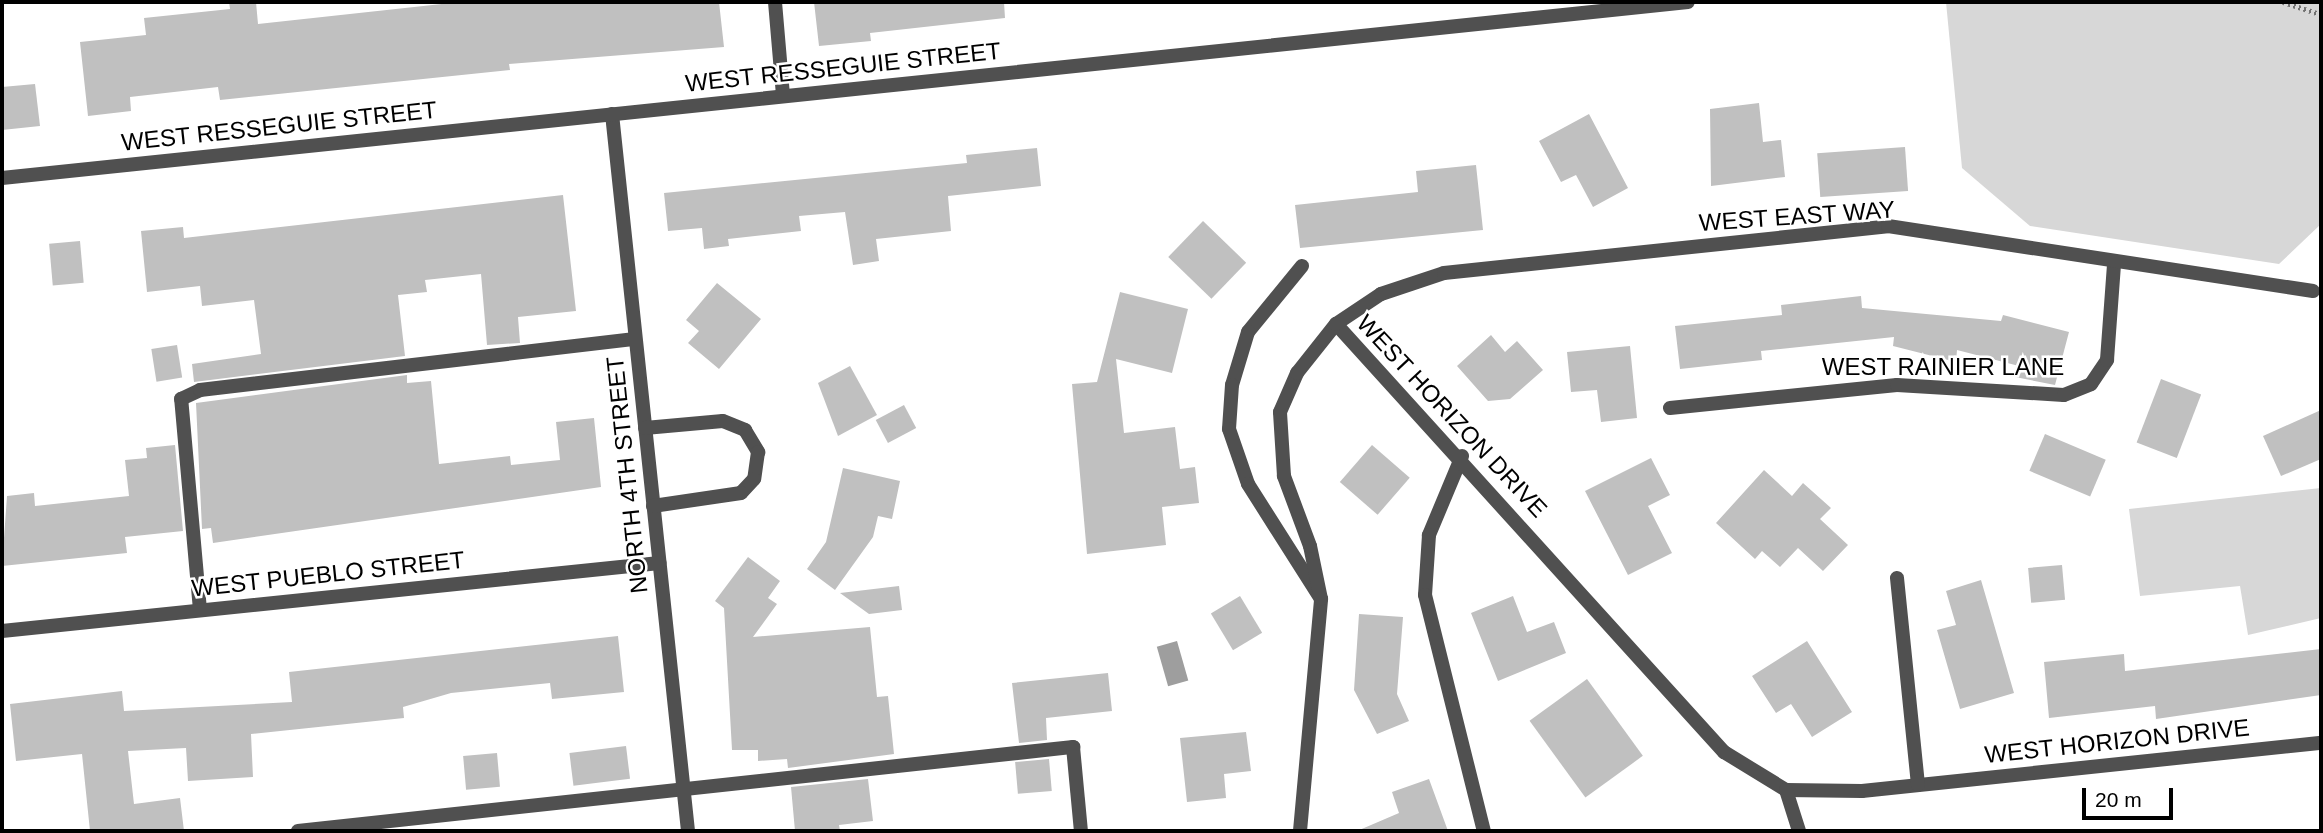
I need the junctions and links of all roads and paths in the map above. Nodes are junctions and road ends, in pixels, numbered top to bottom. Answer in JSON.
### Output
{"nodes":[{"id":1,"x":775,"y":2,"type":"edge"},
{"id":2,"x":1688,"y":2,"type":"edge"},
{"id":3,"x":2284,"y":2,"type":"edge"},
{"id":4,"x":2321,"y":14,"type":"edge"},
{"id":5,"x":783,"y":96,"type":"junction"},
{"id":6,"x":611,"y":114,"type":"junction"},
{"id":7,"x":2,"y":178,"type":"edge"},
{"id":8,"x":2114,"y":265,"type":"junction"},
{"id":9,"x":1302,"y":266,"type":"dead end"},
{"id":10,"x":2313,"y":291,"type":"dead end"},
{"id":11,"x":1336,"y":324,"type":"junction"},
{"id":12,"x":635,"y":339,"type":"junction"},
{"id":13,"x":1670,"y":408,"type":"dead end"},
{"id":14,"x":645,"y":428,"type":"junction"},
{"id":15,"x":1462,"y":456,"type":"junction"},
{"id":16,"x":653,"y":506,"type":"junction"},
{"id":17,"x":659,"y":563,"type":"junction"},
{"id":18,"x":1897,"y":578,"type":"dead end"},
{"id":19,"x":1321,"y":599,"type":"junction"},
{"id":20,"x":200,"y":610,"type":"junction"},
{"id":21,"x":2,"y":631,"type":"edge"},
{"id":22,"x":2321,"y":743,"type":"edge"},
{"id":23,"x":1918,"y":785,"type":"junction"},
{"id":24,"x":684,"y":789,"type":"junction"},
{"id":25,"x":1786,"y":790,"type":"junction"},
{"id":26,"x":298,"y":831,"type":"edge"},
{"id":27,"x":688,"y":831,"type":"edge"},
{"id":28,"x":1081,"y":831,"type":"edge"},
{"id":29,"x":1300,"y":831,"type":"edge"},
{"id":30,"x":1484,"y":831,"type":"edge"},
{"id":31,"x":1799,"y":831,"type":"edge"}],
"edges":[{"from":1,"to":5,"type":"street"},
{"from":2,"to":5,"type":"street","name":"WEST RESSEGUIE STREET"},
{"from":3,"to":4,"type":"path"},
{"from":5,"to":6,"type":"street","name":"WEST RESSEGUIE STREET"},
{"from":6,"to":7,"type":"street","name":"WEST RESSEGUIE STREET"},
{"from":6,"to":12,"type":"street","name":"NORTH 4TH STREET"},
{"from":8,"to":10,"type":"street","name":"WEST EAST WAY"},
{"from":8,"to":11,"type":"street","name":"WEST EAST WAY"},
{"from":8,"to":13,"type":"street","name":"WEST RAINIER LANE"},
{"from":9,"to":19,"type":"street"},
{"from":11,"to":15,"type":"street","name":"WEST HORIZON DRIVE"},
{"from":11,"to":19,"type":"street","name":"WEST HORIZON DRIVE"},
{"from":12,"to":14,"type":"street","name":"NORTH 4TH STREET"},
{"from":12,"to":20,"type":"street"},
{"from":14,"to":16,"type":"street","name":"NORTH 4TH STREET"},
{"from":14,"to":16,"type":"street"},
{"from":15,"to":25,"type":"street","name":"WEST HORIZON DRIVE"},
{"from":15,"to":30,"type":"street"},
{"from":16,"to":17,"type":"street","name":"NORTH 4TH STREET"},
{"from":17,"to":20,"type":"street","name":"WEST PUEBLO STREET"},
{"from":17,"to":24,"type":"street","name":"NORTH 4TH STREET"},
{"from":18,"to":23,"type":"street"},
{"from":19,"to":29,"type":"street","name":"WEST HORIZON DRIVE"},
{"from":20,"to":21,"type":"street","name":"WEST PUEBLO STREET"},
{"from":22,"to":23,"type":"street","name":"WEST HORIZON DRIVE"},
{"from":23,"to":25,"type":"street","name":"WEST HORIZON DRIVE"},
{"from":24,"to":26,"type":"street"},
{"from":24,"to":27,"type":"street","name":"NORTH 4TH STREET"},
{"from":24,"to":28,"type":"street"},
{"from":25,"to":31,"type":"street"}]}
